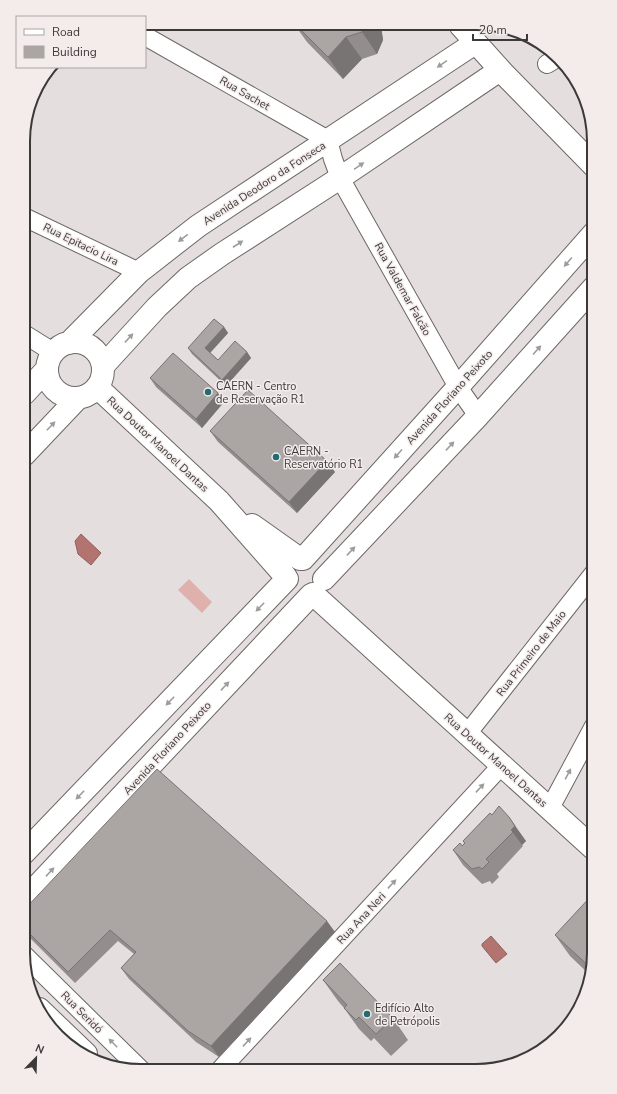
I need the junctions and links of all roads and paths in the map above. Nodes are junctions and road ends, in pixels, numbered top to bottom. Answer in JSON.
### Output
{"nodes":[{"id":1,"x":464,"y":30,"type":"edge"},
{"id":2,"x":146,"y":37,"type":"edge"},
{"id":3,"x":475,"y":43,"type":"junction"},
{"id":4,"x":500,"y":70,"type":"junction"},
{"id":5,"x":334,"y":159,"type":"junction"},
{"id":6,"x":587,"y":159,"type":"edge"},
{"id":7,"x":30,"y":220,"type":"edge"},
{"id":8,"x":587,"y":241,"type":"edge"},
{"id":9,"x":139,"y":272,"type":"junction"},
{"id":10,"x":587,"y":295,"type":"edge"},
{"id":11,"x":30,"y":338,"type":"edge"},
{"id":12,"x":56,"y":354,"type":"junction"},
{"id":13,"x":103,"y":366,"type":"junction"},
{"id":14,"x":30,"y":386,"type":"edge"},
{"id":15,"x":97,"y":387,"type":"junction"},
{"id":16,"x":458,"y":387,"type":"junction"},
{"id":17,"x":78,"y":398,"type":"junction"},
{"id":18,"x":478,"y":416,"type":"junction"},
{"id":19,"x":30,"y":448,"type":"edge"},
{"id":20,"x":219,"y":501,"type":"junction"},
{"id":21,"x":301,"y":559,"type":"junction"},
{"id":22,"x":287,"y":578,"type":"junction"},
{"id":23,"x":587,"y":582,"type":"edge"},
{"id":24,"x":318,"y":587,"type":"junction"},
{"id":25,"x":467,"y":734,"type":"junction"},
{"id":26,"x":587,"y":739,"type":"edge"},
{"id":27,"x":501,"y":766,"type":"junction"},
{"id":28,"x":550,"y":808,"type":"junction"},
{"id":29,"x":587,"y":841,"type":"edge"},
{"id":30,"x":30,"y":847,"type":"edge"},
{"id":31,"x":30,"y":894,"type":"edge"},
{"id":32,"x":30,"y":961,"type":"edge"},
{"id":33,"x":53,"y":1020,"type":"edge"},
{"id":34,"x":78,"y":1044,"type":"edge"},
{"id":35,"x":134,"y":1064,"type":"edge"},
{"id":36,"x":226,"y":1064,"type":"edge"}],
"edges":[{"from":1,"to":3,"type":"main road"},
{"from":2,"to":5,"type":"street","name":"Rua Sachet"},
{"from":3,"to":4,"type":"main road"},
{"from":3,"to":5,"type":"main road","name":"Avenida Deodoro da Fonseca","one_way":true},
{"from":5,"to":4,"type":"main road","name":"Avenida Deodoro da Fonseca","one_way":true},
{"from":4,"to":6,"type":"main road"},
{"from":5,"to":9,"type":"main road","name":"Avenida Deodoro da Fonseca","one_way":true},
{"from":13,"to":5,"type":"main road","name":"Avenida Deodoro da Fonseca","one_way":true},
{"from":5,"to":16,"type":"street","name":"Rua Valdemar Falcão"},
{"from":7,"to":9,"type":"street","name":"Rua Epitacio Lira"},
{"from":8,"to":16,"type":"main road","name":"Avenida Floriano Peixoto","one_way":true},
{"from":9,"to":12,"type":"main road","name":"Avenida Deodoro da Fonseca"},
{"from":18,"to":10,"type":"main road","name":"Avenida Floriano Peixoto","one_way":true},
{"from":11,"to":12,"type":"street"},
{"from":12,"to":13,"type":"main road"},
{"from":12,"to":14,"type":"main road","name":"Avenida Deodoro da Fonseca"},
{"from":12,"to":17,"type":"main road"},
{"from":13,"to":15,"type":"main road"},
{"from":15,"to":17,"type":"main road"},
{"from":15,"to":20,"type":"main road","name":"Rua Doutor Manoel Dantas"},
{"from":16,"to":18,"type":"street","name":"Rua Valdemar Falcão"},
{"from":16,"to":21,"type":"main road","name":"Avenida Floriano Peixoto","one_way":true},
{"from":19,"to":17,"type":"main road","one_way":true},
{"from":24,"to":18,"type":"main road","name":"Avenida Floriano Peixoto","one_way":true},
{"from":20,"to":21,"type":"main road","name":"Rua Doutor Manoel Dantas"},
{"from":20,"to":22,"type":"main road","name":"Rua Doutor Manoel Dantas"},
{"from":21,"to":22,"type":"main road"},
{"from":21,"to":24,"type":"main road"},
{"from":22,"to":24,"type":"main road"},
{"from":22,"to":30,"type":"main road","one_way":true},
{"from":23,"to":25,"type":"street","name":"Rua Primeiro de Maio"},
{"from":24,"to":25,"type":"main road","name":"Rua Doutor Manoel Dantas"},
{"from":31,"to":24,"type":"main road","name":"Avenida Floriano Peixoto","one_way":true},
{"from":25,"to":27,"type":"main road","name":"Rua Doutor Manoel Dantas"},
{"from":28,"to":26,"type":"street","one_way":true},
{"from":27,"to":28,"type":"main road","name":"Rua Doutor Manoel Dantas"},
{"from":36,"to":27,"type":"street","name":"Rua Ana Neri","one_way":true},
{"from":28,"to":29,"type":"main road","name":"Rua Doutor Manoel Dantas"},
{"from":35,"to":32,"type":"street","name":"Rua Seridó","one_way":true},
{"from":33,"to":34,"type":"street"}]}
